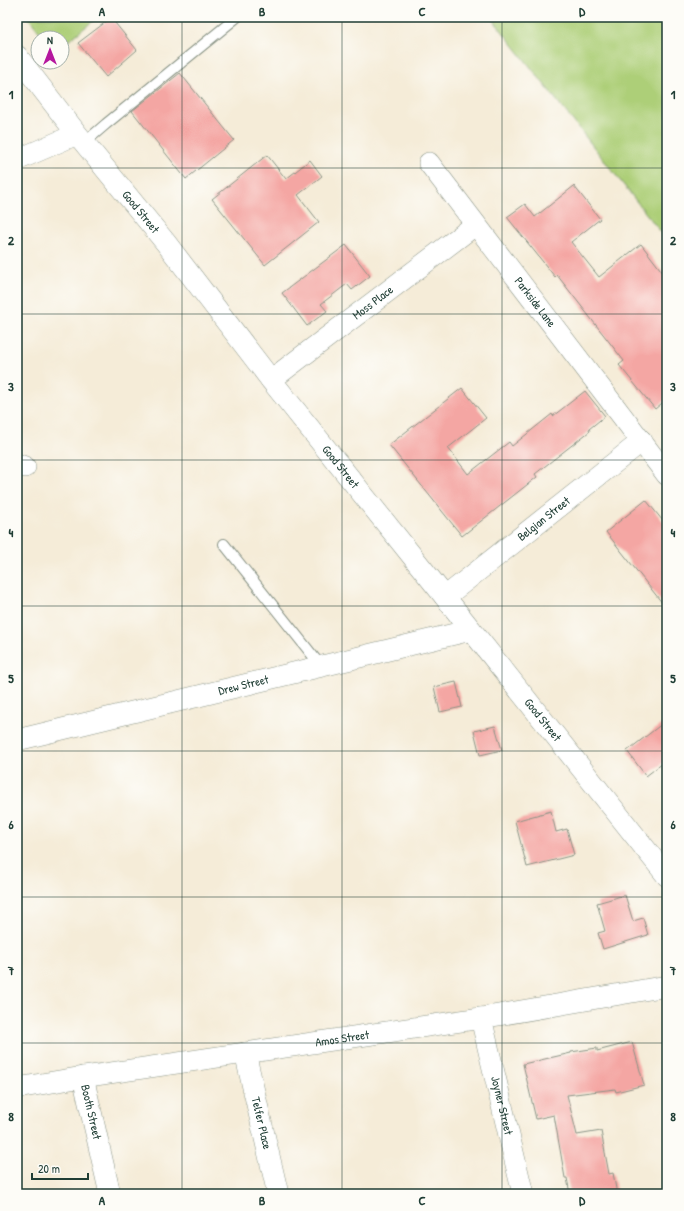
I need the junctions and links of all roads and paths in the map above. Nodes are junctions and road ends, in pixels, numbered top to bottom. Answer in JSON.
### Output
{"nodes":[{"id":1,"x":237,"y":17,"type":"edge"},
{"id":2,"x":17,"y":56,"type":"edge"},
{"id":3,"x":80,"y":138,"type":"junction"},
{"id":4,"x":17,"y":160,"type":"edge"},
{"id":5,"x":429,"y":163,"type":"dead end"},
{"id":6,"x":475,"y":225,"type":"junction"},
{"id":7,"x":271,"y":380,"type":"junction"},
{"id":8,"x":642,"y":441,"type":"junction"},
{"id":9,"x":667,"y":475,"type":"edge"},
{"id":10,"x":224,"y":544,"type":"dead end"},
{"id":11,"x":445,"y":597,"type":"junction"},
{"id":12,"x":471,"y":630,"type":"junction"},
{"id":13,"x":321,"y":666,"type":"junction"},
{"id":14,"x":17,"y":740,"type":"edge"},
{"id":15,"x":667,"y":876,"type":"edge"},
{"id":16,"x":667,"y":986,"type":"edge"},
{"id":17,"x":481,"y":1018,"type":"junction"},
{"id":18,"x":244,"y":1052,"type":"junction"},
{"id":19,"x":83,"y":1077,"type":"junction"},
{"id":20,"x":17,"y":1088,"type":"edge"},
{"id":21,"x":110,"y":1194,"type":"edge"},
{"id":22,"x":278,"y":1194,"type":"edge"},
{"id":23,"x":523,"y":1194,"type":"edge"}],
"edges":[{"from":1,"to":3,"type":"lane"},
{"from":2,"to":3,"type":"street","name":"Good Street"},
{"from":3,"to":4,"type":"street"},
{"from":3,"to":7,"type":"street","name":"Good Street"},
{"from":5,"to":6,"type":"street","name":"Parkside Lane"},
{"from":6,"to":7,"type":"street","name":"Moss Place"},
{"from":6,"to":8,"type":"street","name":"Parkside Lane"},
{"from":7,"to":11,"type":"street","name":"Good Street"},
{"from":8,"to":9,"type":"street","name":"Parkside Lane"},
{"from":8,"to":11,"type":"street","name":"Belgian Street"},
{"from":10,"to":13,"type":"lane"},
{"from":11,"to":12,"type":"street","name":"Good Street"},
{"from":12,"to":13,"type":"street","name":"Drew Street"},
{"from":12,"to":15,"type":"street","name":"Good Street"},
{"from":13,"to":14,"type":"street","name":"Drew Street"},
{"from":16,"to":17,"type":"street","name":"Amos Street"},
{"from":17,"to":18,"type":"street","name":"Amos Street"},
{"from":17,"to":23,"type":"street","name":"Joyner Street"},
{"from":18,"to":19,"type":"street","name":"Amos Street"},
{"from":18,"to":22,"type":"street","name":"Telfer Place"},
{"from":19,"to":20,"type":"street","name":"Amos Street"},
{"from":19,"to":21,"type":"street","name":"Booth Street"}]}
